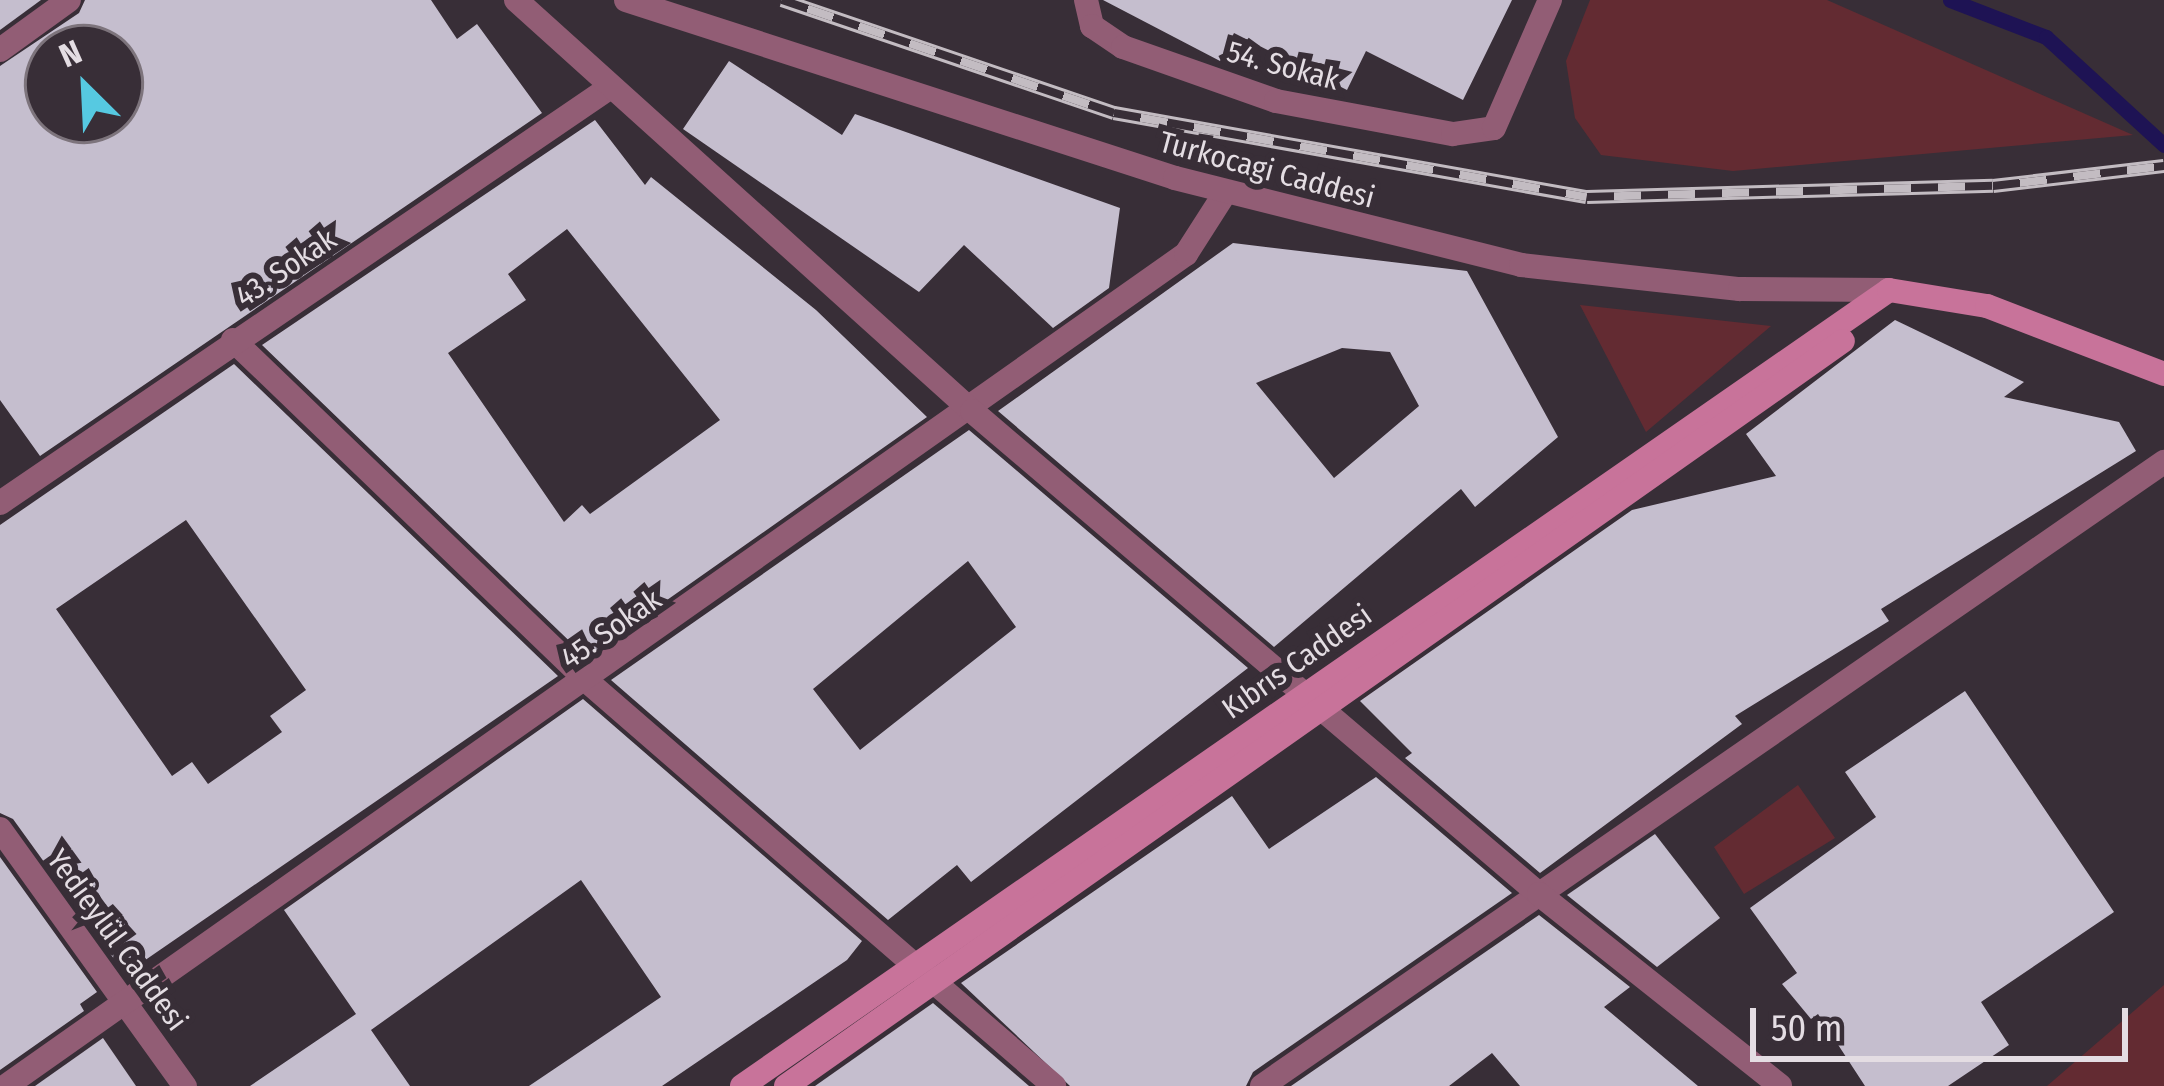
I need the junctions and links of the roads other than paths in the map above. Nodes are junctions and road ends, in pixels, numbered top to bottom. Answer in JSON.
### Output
{"nodes":[{"id":1,"x":69,"y":0,"type":"edge"},
{"id":2,"x":515,"y":0,"type":"edge"},
{"id":3,"x":626,"y":0,"type":"edge"},
{"id":4,"x":1086,"y":0,"type":"edge"},
{"id":5,"x":1550,"y":0,"type":"edge"},
{"id":6,"x":0,"y":50,"type":"edge"},
{"id":7,"x":609,"y":88,"type":"junction"},
{"id":8,"x":1225,"y":193,"type":"junction"},
{"id":9,"x":1901,"y":291,"type":"junction"},
{"id":10,"x":233,"y":340,"type":"junction"},
{"id":11,"x":2164,"y":374,"type":"edge"},
{"id":12,"x":972,"y":411,"type":"junction"},
{"id":13,"x":2164,"y":462,"type":"edge"},
{"id":14,"x":0,"y":503,"type":"edge"},
{"id":15,"x":588,"y":682,"type":"junction"},
{"id":16,"x":1312,"y":699,"type":"junction"},
{"id":17,"x":0,"y":830,"type":"edge"},
{"id":18,"x":1539,"y":894,"type":"junction"},
{"id":19,"x":911,"y":963,"type":"junction"},
{"id":20,"x":933,"y":980,"type":"junction"},
{"id":21,"x":126,"y":1004,"type":"junction"},
{"id":22,"x":6,"y":1086,"type":"edge"},
{"id":23,"x":185,"y":1086,"type":"edge"},
{"id":24,"x":742,"y":1086,"type":"edge"},
{"id":25,"x":786,"y":1086,"type":"edge"},
{"id":26,"x":1054,"y":1086,"type":"edge"},
{"id":27,"x":1262,"y":1086,"type":"edge"},
{"id":28,"x":1780,"y":1086,"type":"edge"}],
"edges":[{"from":1,"to":6,"type":"street"},
{"from":2,"to":7,"type":"street"},
{"from":3,"to":8,"type":"street","name":"Turkocagi Caddesi"},
{"from":4,"to":5,"type":"street","name":"54. Sokak"},
{"from":7,"to":10,"type":"street","name":"43. Sokak"},
{"from":7,"to":12,"type":"street"},
{"from":8,"to":9,"type":"street","name":"Turkocagi Caddesi"},
{"from":8,"to":12,"type":"street","name":"45. Sokak"},
{"from":9,"to":11,"type":"main road"},
{"from":9,"to":16,"type":"main road","name":"Kıbrıs Caddesi"},
{"from":10,"to":14,"type":"street","name":"43. Sokak"},
{"from":10,"to":15,"type":"street"},
{"from":12,"to":15,"type":"street","name":"45. Sokak"},
{"from":12,"to":16,"type":"street"},
{"from":13,"to":18,"type":"street"},
{"from":15,"to":19,"type":"street"},
{"from":15,"to":21,"type":"street","name":"45. Sokak"},
{"from":16,"to":18,"type":"street"},
{"from":16,"to":19,"type":"main road","name":"Kıbrıs Caddesi"},
{"from":16,"to":20,"type":"main road","name":"Kıbrıs Caddesi"},
{"from":17,"to":21,"type":"street","name":"Yedieylül Caddesi"},
{"from":18,"to":27,"type":"street"},
{"from":18,"to":28,"type":"street"},
{"from":19,"to":20,"type":"street"},
{"from":19,"to":24,"type":"main road","name":"Kıbrıs Caddesi"},
{"from":20,"to":25,"type":"main road","name":"Kıbrıs Caddesi"},
{"from":20,"to":26,"type":"street"},
{"from":21,"to":22,"type":"street","name":"45. Sokak"},
{"from":21,"to":23,"type":"street","name":"Yedieylül Caddesi"}]}
